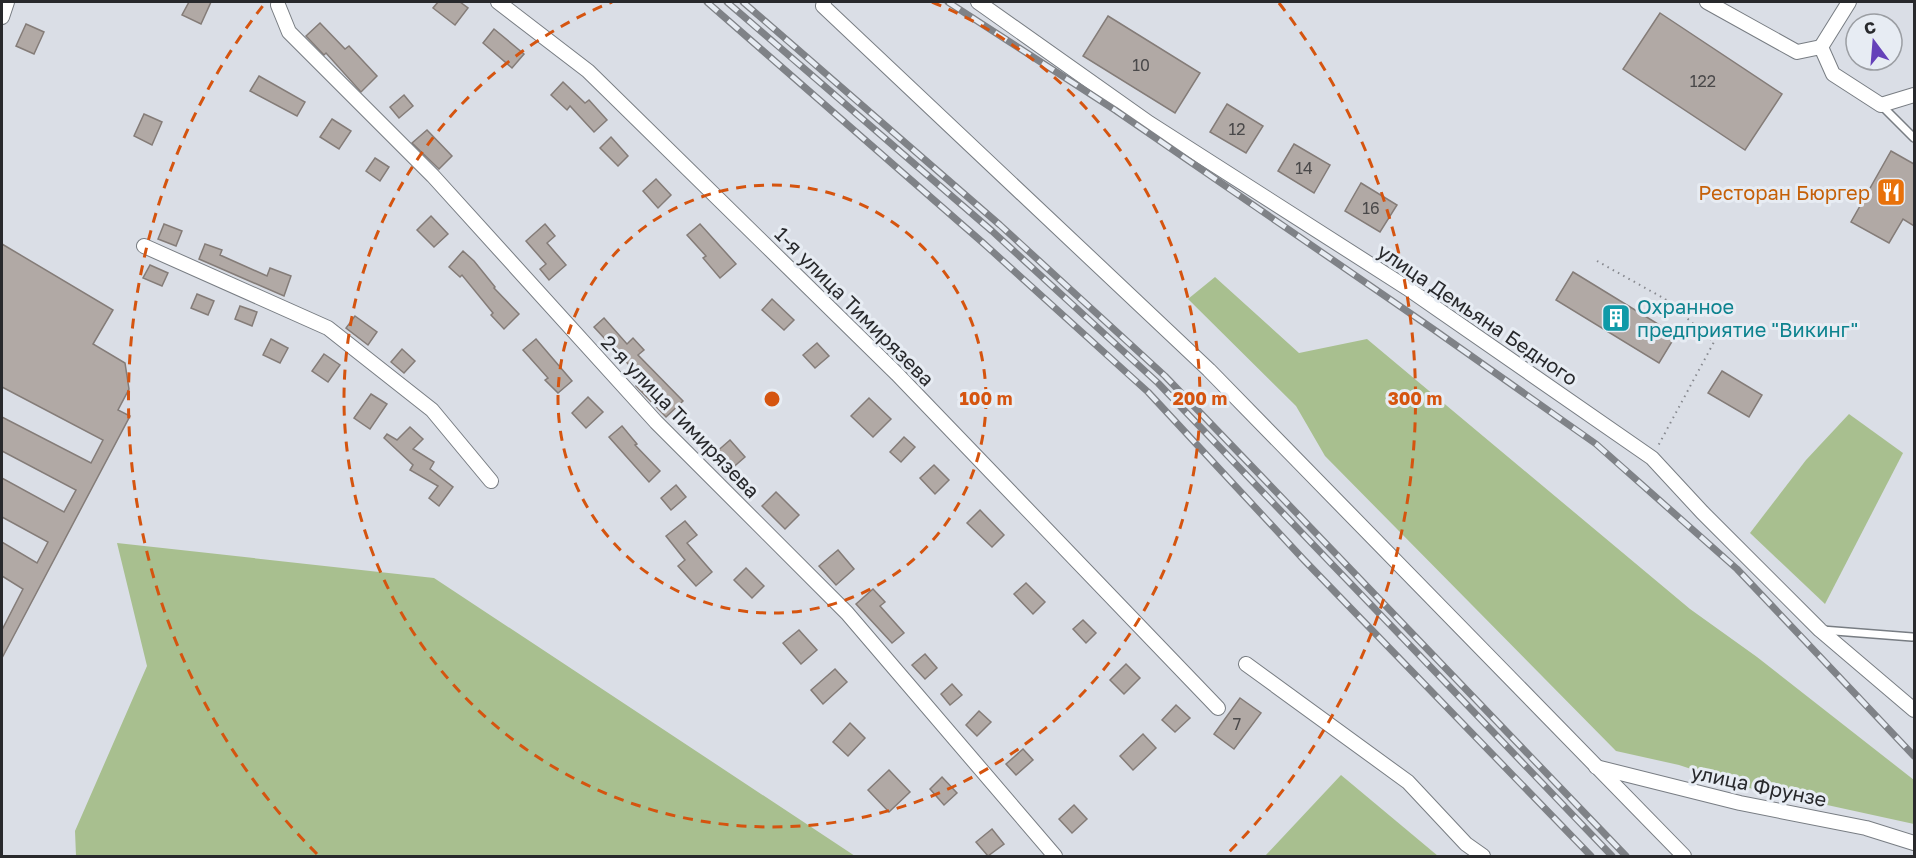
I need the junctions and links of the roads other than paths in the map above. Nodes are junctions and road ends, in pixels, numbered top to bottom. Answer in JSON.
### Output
{"nodes":[{"id":1,"x":7,"y":2,"type":"edge"},
{"id":2,"x":498,"y":2,"type":"edge"},
{"id":3,"x":824,"y":2,"type":"edge"},
{"id":4,"x":978,"y":2,"type":"edge"},
{"id":5,"x":1707,"y":2,"type":"edge"},
{"id":6,"x":1849,"y":2,"type":"edge"},
{"id":7,"x":278,"y":5,"type":"dead end"},
{"id":8,"x":2,"y":17,"type":"edge"},
{"id":9,"x":1821,"y":47,"type":"junction"},
{"id":10,"x":1914,"y":95,"type":"edge"},
{"id":11,"x":1881,"y":105,"type":"junction"},
{"id":12,"x":1914,"y":138,"type":"edge"},
{"id":13,"x":144,"y":246,"type":"dead end"},
{"id":14,"x":491,"y":482,"type":"dead end"},
{"id":15,"x":1820,"y":630,"type":"junction"},
{"id":16,"x":1912,"y":637,"type":"dead end"},
{"id":17,"x":1246,"y":664,"type":"dead end"},
{"id":18,"x":1218,"y":708,"type":"dead end"},
{"id":19,"x":1914,"y":710,"type":"edge"},
{"id":20,"x":1594,"y":766,"type":"junction"},
{"id":21,"x":1914,"y":843,"type":"edge"},
{"id":22,"x":1055,"y":856,"type":"edge"},
{"id":23,"x":1483,"y":856,"type":"edge"},
{"id":24,"x":1684,"y":856,"type":"edge"}],
"edges":[{"from":1,"to":8,"type":"street"},
{"from":2,"to":18,"type":"street","name":"1-я улица Тимирязева"},
{"from":3,"to":20,"type":"street"},
{"from":4,"to":15,"type":"street","name":"улица Демьяна Бедного"},
{"from":5,"to":9,"type":"street"},
{"from":6,"to":9,"type":"street"},
{"from":7,"to":22,"type":"street","name":"2-я улица Тимирязева"},
{"from":9,"to":11,"type":"street"},
{"from":10,"to":11,"type":"street"},
{"from":11,"to":12,"type":"lane"},
{"from":13,"to":14,"type":"street"},
{"from":15,"to":16,"type":"lane"},
{"from":15,"to":19,"type":"street","name":"улица Демьяна Бедного"},
{"from":17,"to":23,"type":"street"},
{"from":20,"to":21,"type":"street","name":"улица Фрунзе"},
{"from":20,"to":24,"type":"street"}]}
